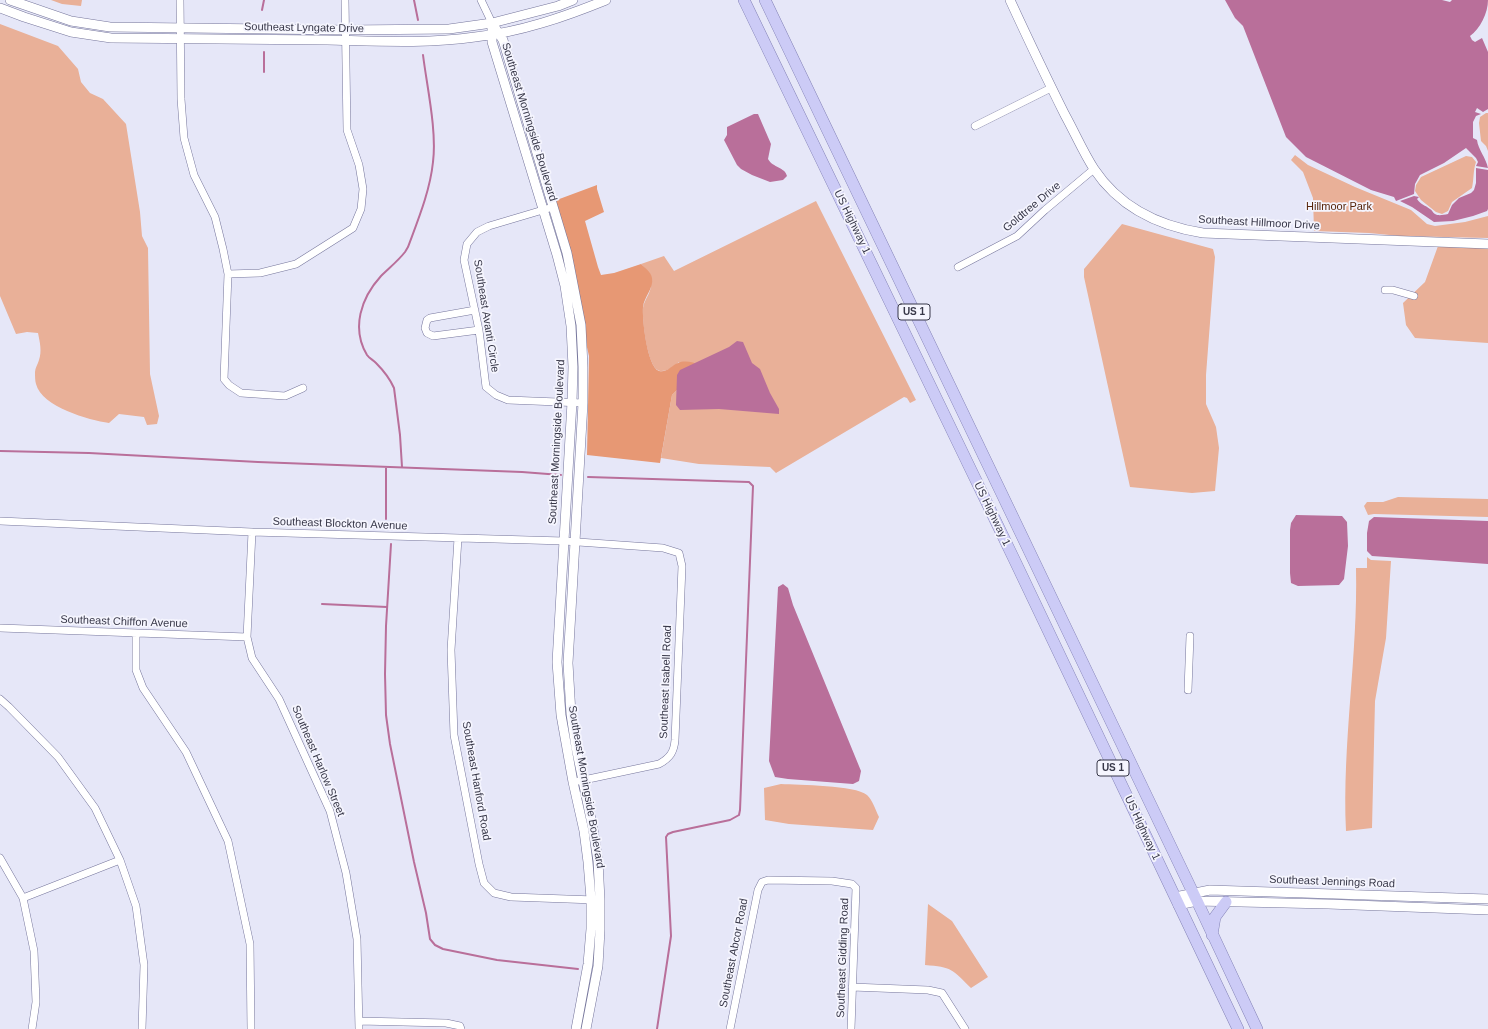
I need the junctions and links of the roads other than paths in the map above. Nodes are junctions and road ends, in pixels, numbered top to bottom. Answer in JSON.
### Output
{"nodes":[{"id":1,"x":10,"y":0,"type":"edge"},
{"id":2,"x":180,"y":0,"type":"edge"},
{"id":3,"x":345,"y":0,"type":"edge"},
{"id":4,"x":481,"y":0,"type":"edge"},
{"id":5,"x":573,"y":0,"type":"edge"},
{"id":6,"x":606,"y":0,"type":"edge"},
{"id":7,"x":744,"y":0,"type":"edge"},
{"id":8,"x":765,"y":0,"type":"edge"},
{"id":9,"x":1010,"y":0,"type":"edge"},
{"id":10,"x":0,"y":8,"type":"edge"},
{"id":11,"x":492,"y":23,"type":"junction"},
{"id":12,"x":179,"y":28,"type":"junction"},
{"id":13,"x":346,"y":30,"type":"junction"},
{"id":14,"x":494,"y":34,"type":"junction"},
{"id":15,"x":180,"y":39,"type":"junction"},
{"id":16,"x":346,"y":41,"type":"junction"},
{"id":17,"x":1051,"y":88,"type":"junction"},
{"id":18,"x":526,"y":119,"type":"junction"},
{"id":19,"x":516,"y":122,"type":"junction"},
{"id":20,"x":975,"y":126,"type":"dead end"},
{"id":21,"x":1094,"y":169,"type":"junction"},
{"id":22,"x":553,"y":207,"type":"junction"},
{"id":23,"x":543,"y":210,"type":"junction"},
{"id":24,"x":1488,"y":244,"type":"edge"},
{"id":25,"x":872,"y":263,"type":"junction"},
{"id":26,"x":958,"y":267,"type":"dead end"},
{"id":27,"x":228,"y":274,"type":"junction"},
{"id":28,"x":898,"y":278,"type":"junction"},
{"id":29,"x":884,"y":287,"type":"junction"},
{"id":30,"x":1385,"y":290,"type":"dead end"},
{"id":31,"x":906,"y":295,"type":"junction"},
{"id":32,"x":1414,"y":296,"type":"dead end"},
{"id":33,"x":578,"y":306,"type":"junction"},
{"id":34,"x":568,"y":307,"type":"junction"},
{"id":35,"x":475,"y":310,"type":"junction"},
{"id":36,"x":479,"y":330,"type":"junction"},
{"id":37,"x":303,"y":388,"type":"dead end"},
{"id":38,"x":572,"y":402,"type":"junction"},
{"id":39,"x":583,"y":403,"type":"junction"},
{"id":40,"x":0,"y":521,"type":"edge"},
{"id":41,"x":252,"y":532,"type":"junction"},
{"id":42,"x":458,"y":538,"type":"junction"},
{"id":43,"x":564,"y":541,"type":"junction"},
{"id":44,"x":574,"y":542,"type":"junction"},
{"id":45,"x":679,"y":553,"type":"joint"},
{"id":46,"x":1039,"y":611,"type":"junction"},
{"id":47,"x":1063,"y":624,"type":"junction"},
{"id":48,"x":0,"y":628,"type":"edge"},
{"id":49,"x":136,"y":634,"type":"junction"},
{"id":50,"x":1190,"y":636,"type":"dead end"},
{"id":51,"x":247,"y":637,"type":"junction"},
{"id":52,"x":1051,"y":639,"type":"junction"},
{"id":53,"x":1076,"y":650,"type":"junction"},
{"id":54,"x":1188,"y":690,"type":"dead end"},
{"id":55,"x":0,"y":699,"type":"edge"},
{"id":56,"x":583,"y":780,"type":"junction"},
{"id":57,"x":573,"y":782,"type":"junction"},
{"id":58,"x":0,"y":858,"type":"edge"},
{"id":59,"x":120,"y":860,"type":"junction"},
{"id":60,"x":856,"y":888,"type":"joint"},
{"id":61,"x":1195,"y":897,"type":"junction"},
{"id":62,"x":23,"y":898,"type":"junction"},
{"id":63,"x":591,"y":899,"type":"junction"},
{"id":64,"x":1488,"y":899,"type":"edge"},
{"id":65,"x":600,"y":900,"type":"junction"},
{"id":66,"x":1176,"y":901,"type":"junction"},
{"id":67,"x":1226,"y":902,"type":"junction"},
{"id":68,"x":1488,"y":910,"type":"edge"},
{"id":69,"x":1212,"y":935,"type":"junction"},
{"id":70,"x":852,"y":987,"type":"junction"},
{"id":71,"x":582,"y":994,"type":"junction"},
{"id":72,"x":592,"y":996,"type":"junction"},
{"id":73,"x":359,"y":1025,"type":"edge"},
{"id":74,"x":32,"y":1029,"type":"edge"},
{"id":75,"x":142,"y":1029,"type":"edge"},
{"id":76,"x":251,"y":1029,"type":"edge"},
{"id":77,"x":461,"y":1029,"type":"edge"},
{"id":78,"x":576,"y":1029,"type":"edge"},
{"id":79,"x":586,"y":1029,"type":"edge"},
{"id":80,"x":730,"y":1029,"type":"edge"},
{"id":81,"x":851,"y":1029,"type":"edge"},
{"id":82,"x":965,"y":1029,"type":"edge"},
{"id":83,"x":1238,"y":1029,"type":"edge"},
{"id":84,"x":1256,"y":1029,"type":"edge"}],
"edges":[{"from":1,"to":12,"type":"street","name":"Southeast Lyngate Drive"},
{"from":2,"to":12,"type":"street"},
{"from":3,"to":13,"type":"street"},
{"from":4,"to":11,"type":"street"},
{"from":5,"to":11,"type":"street","name":"Southeast Lyngate Drive"},
{"from":6,"to":14,"type":"street","name":"Southeast Lyngate Drive"},
{"from":7,"to":25,"type":"main road","name":"US Highway 1","number":"US 1"},
{"from":8,"to":28,"type":"main road","name":"US Highway 1","number":"US 1"},
{"from":9,"to":17,"type":"street","name":"Southeast Hillmoor Drive"},
{"from":10,"to":15,"type":"street","name":"Southeast Lyngate Drive"},
{"from":11,"to":13,"type":"street","name":"Southeast Lyngate Drive"},
{"from":11,"to":14,"type":"street","name":"Southeast Morningside Boulevard"},
{"from":12,"to":13,"type":"street","name":"Southeast Lyngate Drive"},
{"from":12,"to":15,"type":"street"},
{"from":13,"to":16,"type":"street"},
{"from":14,"to":16,"type":"street","name":"Southeast Lyngate Drive"},
{"from":14,"to":18,"type":"street","name":"Southeast Morningside Boulevard"},
{"from":14,"to":19,"type":"street","name":"Southeast Morningside Boulevard"},
{"from":15,"to":16,"type":"street","name":"Southeast Lyngate Drive"},
{"from":15,"to":27,"type":"street"},
{"from":16,"to":27,"type":"street"},
{"from":17,"to":20,"type":"street"},
{"from":17,"to":21,"type":"street","name":"Southeast Hillmoor Drive"},
{"from":18,"to":19,"type":"street"},
{"from":18,"to":22,"type":"street","name":"Southeast Morningside Boulevard"},
{"from":19,"to":23,"type":"street","name":"Southeast Morningside Boulevard"},
{"from":21,"to":24,"type":"street","name":"Southeast Hillmoor Drive"},
{"from":21,"to":26,"type":"street","name":"Goldtree Drive"},
{"from":22,"to":23,"type":"street","name":"Southeast Avanti Circle"},
{"from":22,"to":33,"type":"street","name":"Southeast Morningside Boulevard"},
{"from":23,"to":34,"type":"street","name":"Southeast Morningside Boulevard"},
{"from":23,"to":35,"type":"street","name":"Southeast Avanti Circle"},
{"from":25,"to":28,"type":"main road"},
{"from":25,"to":29,"type":"main road","name":"US Highway 1","number":"US 1"},
{"from":27,"to":37,"type":"street"},
{"from":28,"to":31,"type":"main road","name":"US Highway 1","number":"US 1"},
{"from":29,"to":31,"type":"main road"},
{"from":29,"to":46,"type":"main road","name":"US Highway 1","number":"US 1"},
{"from":30,"to":32,"type":"street"},
{"from":31,"to":47,"type":"main road","name":"US Highway 1","number":"US 1"},
{"from":33,"to":34,"type":"street"},
{"from":33,"to":39,"type":"street","name":"Southeast Morningside Boulevard"},
{"from":34,"to":38,"type":"street","name":"Southeast Morningside Boulevard"},
{"from":35,"to":36,"type":"street","name":"Southeast Avanti Circle"},
{"from":35,"to":36,"type":"street"},
{"from":36,"to":38,"type":"street","name":"Southeast Avanti Circle"},
{"from":38,"to":39,"type":"street","name":"Southeast Avanti Circle"},
{"from":38,"to":43,"type":"street","name":"Southeast Morningside Boulevard"},
{"from":39,"to":44,"type":"street","name":"Southeast Morningside Boulevard"},
{"from":40,"to":41,"type":"street","name":"Southeast Blockton Avenue"},
{"from":41,"to":42,"type":"street","name":"Southeast Blockton Avenue"},
{"from":41,"to":51,"type":"street","name":"Southeast Harlow Street"},
{"from":42,"to":43,"type":"street","name":"Southeast Blockton Avenue"},
{"from":42,"to":63,"type":"street","name":"Southeast Hanford Road"},
{"from":43,"to":44,"type":"street","name":"Southeast Blockton Avenue"},
{"from":43,"to":57,"type":"street","name":"Southeast Morningside Boulevard"},
{"from":44,"to":45,"type":"street","name":"Southeast Blockton Avenue"},
{"from":44,"to":56,"type":"street","name":"Southeast Morningside Boulevard"},
{"from":45,"to":56,"type":"street","name":"Southeast Isabell Road"},
{"from":46,"to":47,"type":"main road"},
{"from":46,"to":52,"type":"main road","name":"US Highway 1","number":"US 1"},
{"from":47,"to":53,"type":"main road","name":"US Highway 1","number":"US 1"},
{"from":48,"to":49,"type":"street","name":"Southeast Chiffon Avenue"},
{"from":49,"to":51,"type":"street","name":"Southeast Chiffon Avenue"},
{"from":49,"to":76,"type":"street"},
{"from":50,"to":54,"type":"street"},
{"from":51,"to":73,"type":"street","name":"Southeast Harlow Street"},
{"from":52,"to":53,"type":"main road"},
{"from":52,"to":66,"type":"main road","name":"US Highway 1","number":"US 1"},
{"from":53,"to":61,"type":"main road","name":"US Highway 1","number":"US 1"},
{"from":55,"to":59,"type":"street"},
{"from":56,"to":57,"type":"street","name":"Southeast Isabell Road"},
{"from":56,"to":65,"type":"street","name":"Southeast Morningside Boulevard"},
{"from":57,"to":63,"type":"street","name":"Southeast Morningside Boulevard"},
{"from":58,"to":62,"type":"street"},
{"from":59,"to":62,"type":"street"},
{"from":59,"to":75,"type":"street"},
{"from":60,"to":70,"type":"street","name":"Southeast Gidding Road"},
{"from":60,"to":80,"type":"street","name":"Southeast Abcor Road"},
{"from":61,"to":64,"type":"street","name":"Southeast Jennings Road"},
{"from":61,"to":66,"type":"street","name":"Southeast Jennings Road"},
{"from":61,"to":67,"type":"street","name":"Southeast Jennings Road"},
{"from":61,"to":69,"type":"main road","name":"US Highway 1","number":"US 1"},
{"from":62,"to":74,"type":"street"},
{"from":63,"to":65,"type":"street","name":"Southeast Hanford Road"},
{"from":63,"to":71,"type":"street","name":"Southeast Morningside Boulevard"},
{"from":65,"to":72,"type":"street","name":"Southeast Morningside Boulevard"},
{"from":66,"to":83,"type":"main road","name":"US Highway 1","number":"US 1"},
{"from":67,"to":68,"type":"street","name":"Southeast Jennings Road"},
{"from":67,"to":69,"type":"main road"},
{"from":69,"to":84,"type":"main road","name":"US Highway 1","number":"US 1"},
{"from":70,"to":81,"type":"street","name":"Southeast Gidding Road"},
{"from":70,"to":82,"type":"street"},
{"from":71,"to":72,"type":"street"},
{"from":71,"to":78,"type":"street","name":"Southeast Morningside Boulevard"},
{"from":72,"to":79,"type":"street","name":"Southeast Morningside Boulevard"},
{"from":73,"to":77,"type":"street"}]}
